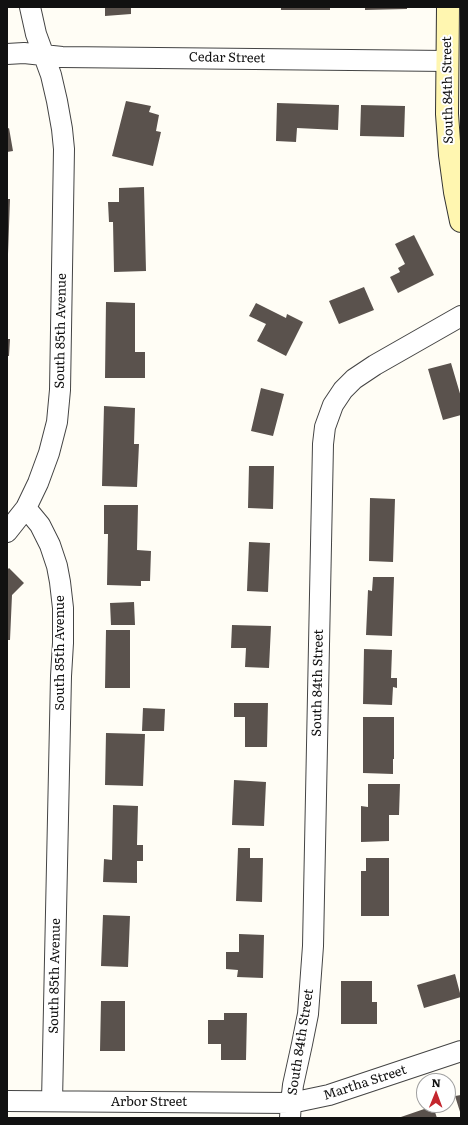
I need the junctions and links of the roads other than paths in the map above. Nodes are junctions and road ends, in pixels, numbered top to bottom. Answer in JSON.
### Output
{"nodes":[{"id":1,"x":30,"y":7,"type":"edge"},
{"id":2,"x":448,"y":7,"type":"edge"},
{"id":3,"x":7,"y":54,"type":"edge"},
{"id":4,"x":44,"y":55,"type":"junction"},
{"id":5,"x":447,"y":61,"type":"junction"},
{"id":6,"x":461,"y":221,"type":"edge"},
{"id":7,"x":461,"y":316,"type":"edge"},
{"id":8,"x":26,"y":508,"type":"junction"},
{"id":9,"x":7,"y":532,"type":"edge"},
{"id":10,"x":461,"y":1051,"type":"edge"},
{"id":11,"x":52,"y":1101,"type":"junction"},
{"id":12,"x":7,"y":1102,"type":"edge"},
{"id":13,"x":291,"y":1111,"type":"edge"}],
"edges":[{"from":1,"to":4,"type":"street","name":"South 85th Avenue"},
{"from":2,"to":5,"type":"main road","name":"South 84th Street"},
{"from":3,"to":4,"type":"street","name":"Cedar Street"},
{"from":4,"to":5,"type":"street","name":"Cedar Street"},
{"from":4,"to":8,"type":"street","name":"South 85th Avenue"},
{"from":5,"to":6,"type":"main road","name":"South 84th Street"},
{"from":7,"to":13,"type":"street","name":"South 84th Street"},
{"from":8,"to":9,"type":"street"},
{"from":8,"to":11,"type":"street","name":"South 85th Avenue"},
{"from":10,"to":13,"type":"street","name":"Martha Street"},
{"from":11,"to":12,"type":"street","name":"Arbor Street"},
{"from":11,"to":13,"type":"street","name":"Arbor Street"}]}
